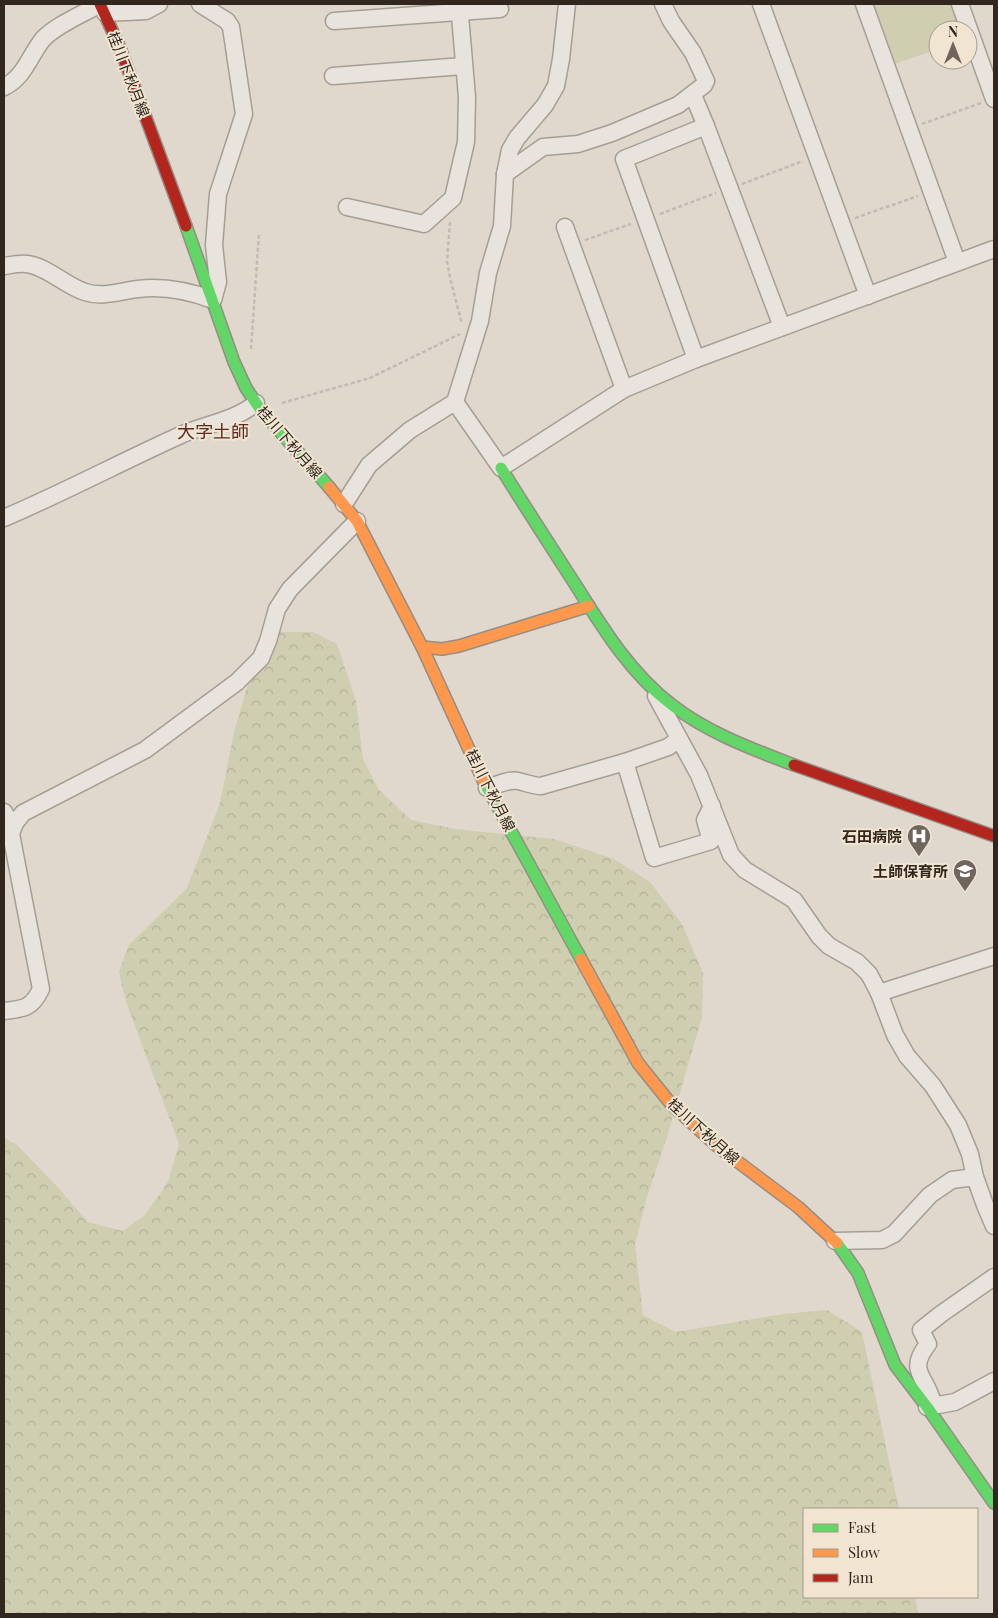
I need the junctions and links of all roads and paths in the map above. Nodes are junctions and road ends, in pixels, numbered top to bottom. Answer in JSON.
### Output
{"nodes":[{"id":1,"x":160,"y":4,"type":"edge"},
{"id":2,"x":200,"y":4,"type":"edge"},
{"id":3,"x":566,"y":4,"type":"edge"},
{"id":4,"x":663,"y":4,"type":"edge"},
{"id":5,"x":761,"y":4,"type":"edge"},
{"id":6,"x":864,"y":4,"type":"edge"},
{"id":7,"x":960,"y":4,"type":"edge"},
{"id":8,"x":102,"y":7,"type":"edge"},
{"id":9,"x":459,"y":8,"type":"edge"},
{"id":10,"x":500,"y":9,"type":"dead end"},
{"id":11,"x":334,"y":21,"type":"dead end"},
{"id":12,"x":463,"y":66,"type":"junction"},
{"id":13,"x":332,"y":76,"type":"dead end"},
{"id":14,"x":4,"y":87,"type":"edge"},
{"id":15,"x":991,"y":92,"type":"edge"},
{"id":16,"x":693,"y":95,"type":"junction"},
{"id":17,"x":706,"y":126,"type":"junction"},
{"id":18,"x":909,"y":128,"type":"junction"},
{"id":19,"x":612,"y":133,"type":"junction"},
{"id":20,"x":817,"y":155,"type":"junction"},
{"id":21,"x":624,"y":158,"type":"junction"},
{"id":22,"x":505,"y":174,"type":"junction"},
{"id":23,"x":729,"y":188,"type":"junction"},
{"id":24,"x":931,"y":192,"type":"junction"},
{"id":25,"x":346,"y":206,"type":"dead end"},
{"id":26,"x":645,"y":219,"type":"junction"},
{"id":27,"x":450,"y":222,"type":"dead end"},
{"id":28,"x":842,"y":223,"type":"junction"},
{"id":29,"x":565,"y":227,"type":"dead end"},
{"id":30,"x":259,"y":233,"type":"dead end"},
{"id":31,"x":572,"y":245,"type":"junction"},
{"id":32,"x":994,"y":248,"type":"edge"},
{"id":33,"x":957,"y":262,"type":"junction"},
{"id":34,"x":4,"y":266,"type":"edge"},
{"id":35,"x":868,"y":296,"type":"junction"},
{"id":36,"x":212,"y":300,"type":"junction"},
{"id":37,"x":782,"y":327,"type":"junction"},
{"id":38,"x":470,"y":333,"type":"junction"},
{"id":39,"x":696,"y":359,"type":"junction"},
{"id":40,"x":238,"y":372,"type":"junction"},
{"id":41,"x":624,"y":389,"type":"junction"},
{"id":42,"x":455,"y":402,"type":"junction"},
{"id":43,"x":259,"y":407,"type":"junction"},
{"id":44,"x":501,"y":468,"type":"junction"},
{"id":45,"x":344,"y":504,"type":"junction"},
{"id":46,"x":4,"y":518,"type":"edge"},
{"id":47,"x":357,"y":521,"type":"junction"},
{"id":48,"x":589,"y":606,"type":"junction"},
{"id":49,"x":422,"y":647,"type":"junction"},
{"id":50,"x":652,"y":689,"type":"junction"},
{"id":51,"x":679,"y":739,"type":"junction"},
{"id":52,"x":625,"y":762,"type":"junction"},
{"id":53,"x":487,"y":788,"type":"junction"},
{"id":54,"x":712,"y":806,"type":"junction"},
{"id":55,"x":9,"y":817,"type":"edge"},
{"id":56,"x":994,"y":836,"type":"edge"},
{"id":57,"x":994,"y":956,"type":"edge"},
{"id":58,"x":879,"y":993,"type":"junction"},
{"id":59,"x":4,"y":1011,"type":"edge"},
{"id":60,"x":975,"y":1177,"type":"junction"},
{"id":61,"x":994,"y":1226,"type":"edge"},
{"id":62,"x":835,"y":1241,"type":"junction"},
{"id":63,"x":994,"y":1277,"type":"edge"},
{"id":64,"x":994,"y":1382,"type":"edge"},
{"id":65,"x":930,"y":1407,"type":"junction"},
{"id":66,"x":994,"y":1503,"type":"edge"}],
"edges":[{"from":1,"to":8,"type":"street"},
{"from":2,"to":36,"type":"street"},
{"from":3,"to":22,"type":"street"},
{"from":4,"to":16,"type":"street"},
{"from":5,"to":20,"type":"street"},
{"from":6,"to":18,"type":"street"},
{"from":7,"to":15,"type":"street"},
{"from":8,"to":14,"type":"street"},
{"from":8,"to":36,"type":"main road","name":"桂川下秋月線"},
{"from":9,"to":10,"type":"street"},
{"from":9,"to":11,"type":"street"},
{"from":9,"to":12,"type":"street"},
{"from":12,"to":13,"type":"street"},
{"from":12,"to":25,"type":"street"},
{"from":15,"to":18,"type":"path"},
{"from":16,"to":17,"type":"street"},
{"from":16,"to":19,"type":"street"},
{"from":17,"to":21,"type":"street"},
{"from":17,"to":23,"type":"street"},
{"from":18,"to":24,"type":"street"},
{"from":19,"to":21,"type":"street"},
{"from":19,"to":22,"type":"street"},
{"from":20,"to":23,"type":"path"},
{"from":20,"to":28,"type":"street"},
{"from":21,"to":26,"type":"street"},
{"from":22,"to":38,"type":"street"},
{"from":23,"to":26,"type":"path"},
{"from":23,"to":37,"type":"street"},
{"from":24,"to":28,"type":"path"},
{"from":24,"to":33,"type":"street"},
{"from":26,"to":31,"type":"path"},
{"from":26,"to":39,"type":"street"},
{"from":27,"to":38,"type":"path"},
{"from":28,"to":35,"type":"street"},
{"from":29,"to":31,"type":"street"},
{"from":30,"to":40,"type":"path"},
{"from":31,"to":41,"type":"street"},
{"from":32,"to":33,"type":"street"},
{"from":33,"to":35,"type":"street"},
{"from":34,"to":36,"type":"street"},
{"from":35,"to":37,"type":"street"},
{"from":36,"to":40,"type":"main road","name":"桂川下秋月線"},
{"from":37,"to":39,"type":"street"},
{"from":38,"to":42,"type":"street"},
{"from":38,"to":43,"type":"path"},
{"from":39,"to":41,"type":"street"},
{"from":40,"to":43,"type":"main road","name":"桂川下秋月線"},
{"from":41,"to":44,"type":"street"},
{"from":42,"to":44,"type":"street"},
{"from":42,"to":45,"type":"street"},
{"from":43,"to":45,"type":"main road","name":"桂川下秋月線"},
{"from":43,"to":46,"type":"street"},
{"from":44,"to":48,"type":"main road"},
{"from":45,"to":47,"type":"main road","name":"桂川下秋月線"},
{"from":47,"to":49,"type":"main road","name":"桂川下秋月線"},
{"from":47,"to":55,"type":"street"},
{"from":48,"to":49,"type":"main road"},
{"from":48,"to":50,"type":"main road"},
{"from":49,"to":53,"type":"main road","name":"桂川下秋月線"},
{"from":50,"to":51,"type":"street"},
{"from":50,"to":56,"type":"main road"},
{"from":51,"to":52,"type":"street"},
{"from":51,"to":54,"type":"street"},
{"from":52,"to":53,"type":"street"},
{"from":52,"to":54,"type":"street"},
{"from":53,"to":62,"type":"main road","name":"桂川下秋月線"},
{"from":54,"to":58,"type":"street"},
{"from":55,"to":59,"type":"street"},
{"from":57,"to":58,"type":"street"},
{"from":58,"to":60,"type":"street"},
{"from":60,"to":61,"type":"street"},
{"from":60,"to":62,"type":"street"},
{"from":62,"to":65,"type":"main road","name":"桂川下秋月線"},
{"from":63,"to":65,"type":"street"},
{"from":64,"to":65,"type":"street"},
{"from":65,"to":66,"type":"main road","name":"桂川下秋月線"}]}
